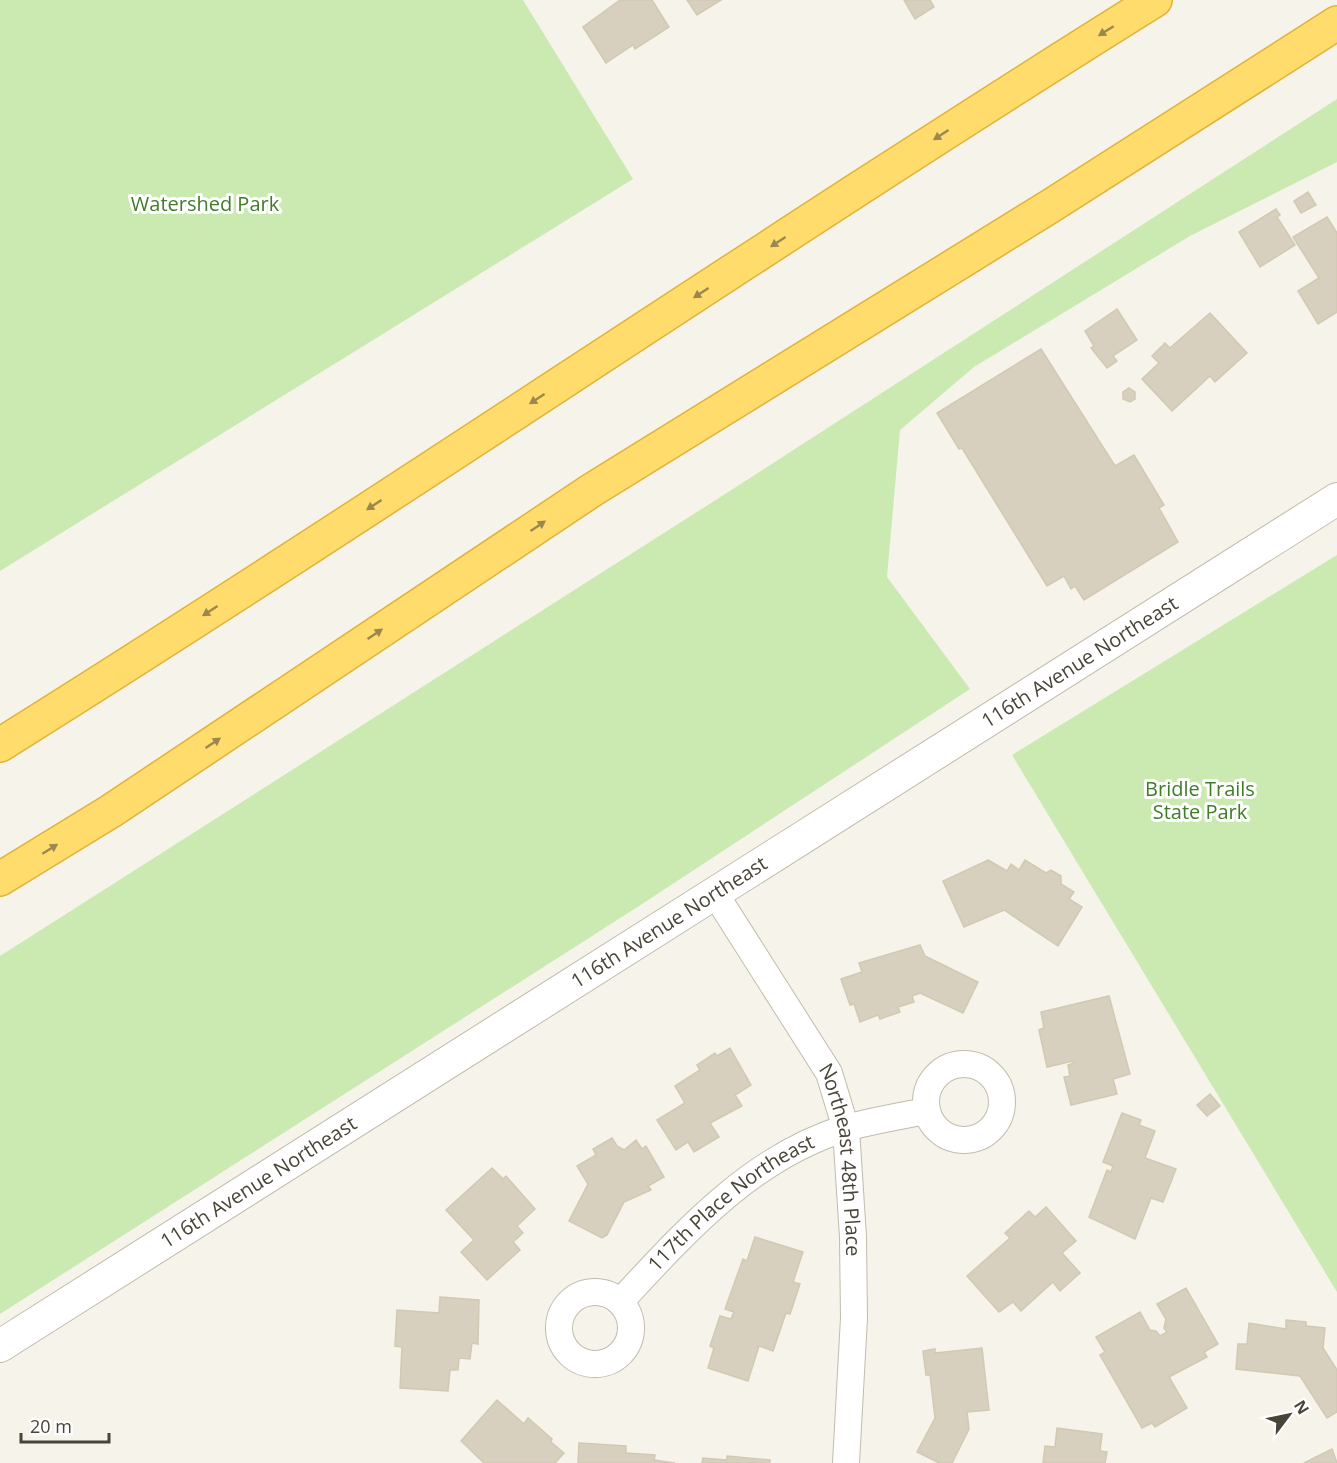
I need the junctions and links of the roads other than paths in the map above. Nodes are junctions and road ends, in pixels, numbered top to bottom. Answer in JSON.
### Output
{"nodes":[{"id":1,"x":1155,"y":0,"type":"edge"},
{"id":2,"x":1337,"y":23,"type":"edge"},
{"id":3,"x":1337,"y":500,"type":"edge"},
{"id":4,"x":0,"y":746,"type":"edge"},
{"id":5,"x":0,"y":879,"type":"edge"},
{"id":6,"x":714,"y":892,"type":"junction"},
{"id":7,"x":927,"y":1111,"type":"dead end"},
{"id":8,"x":846,"y":1129,"type":"junction"},
{"id":9,"x":620,"y":1302,"type":"dead end"},
{"id":10,"x":0,"y":1346,"type":"edge"},
{"id":11,"x":846,"y":1463,"type":"edge"}],
"edges":[{"from":1,"to":4,"type":"highway","one_way":true},
{"from":5,"to":2,"type":"highway","one_way":true},
{"from":3,"to":6,"type":"street","name":"116th Avenue Northeast"},
{"from":6,"to":8,"type":"street","name":"Northeast 48th Place"},
{"from":6,"to":10,"type":"street","name":"116th Avenue Northeast"},
{"from":7,"to":8,"type":"street","name":"117th Place Northeast"},
{"from":8,"to":9,"type":"street","name":"117th Place Northeast"},
{"from":8,"to":11,"type":"street","name":"Northeast 48th Place"}]}
